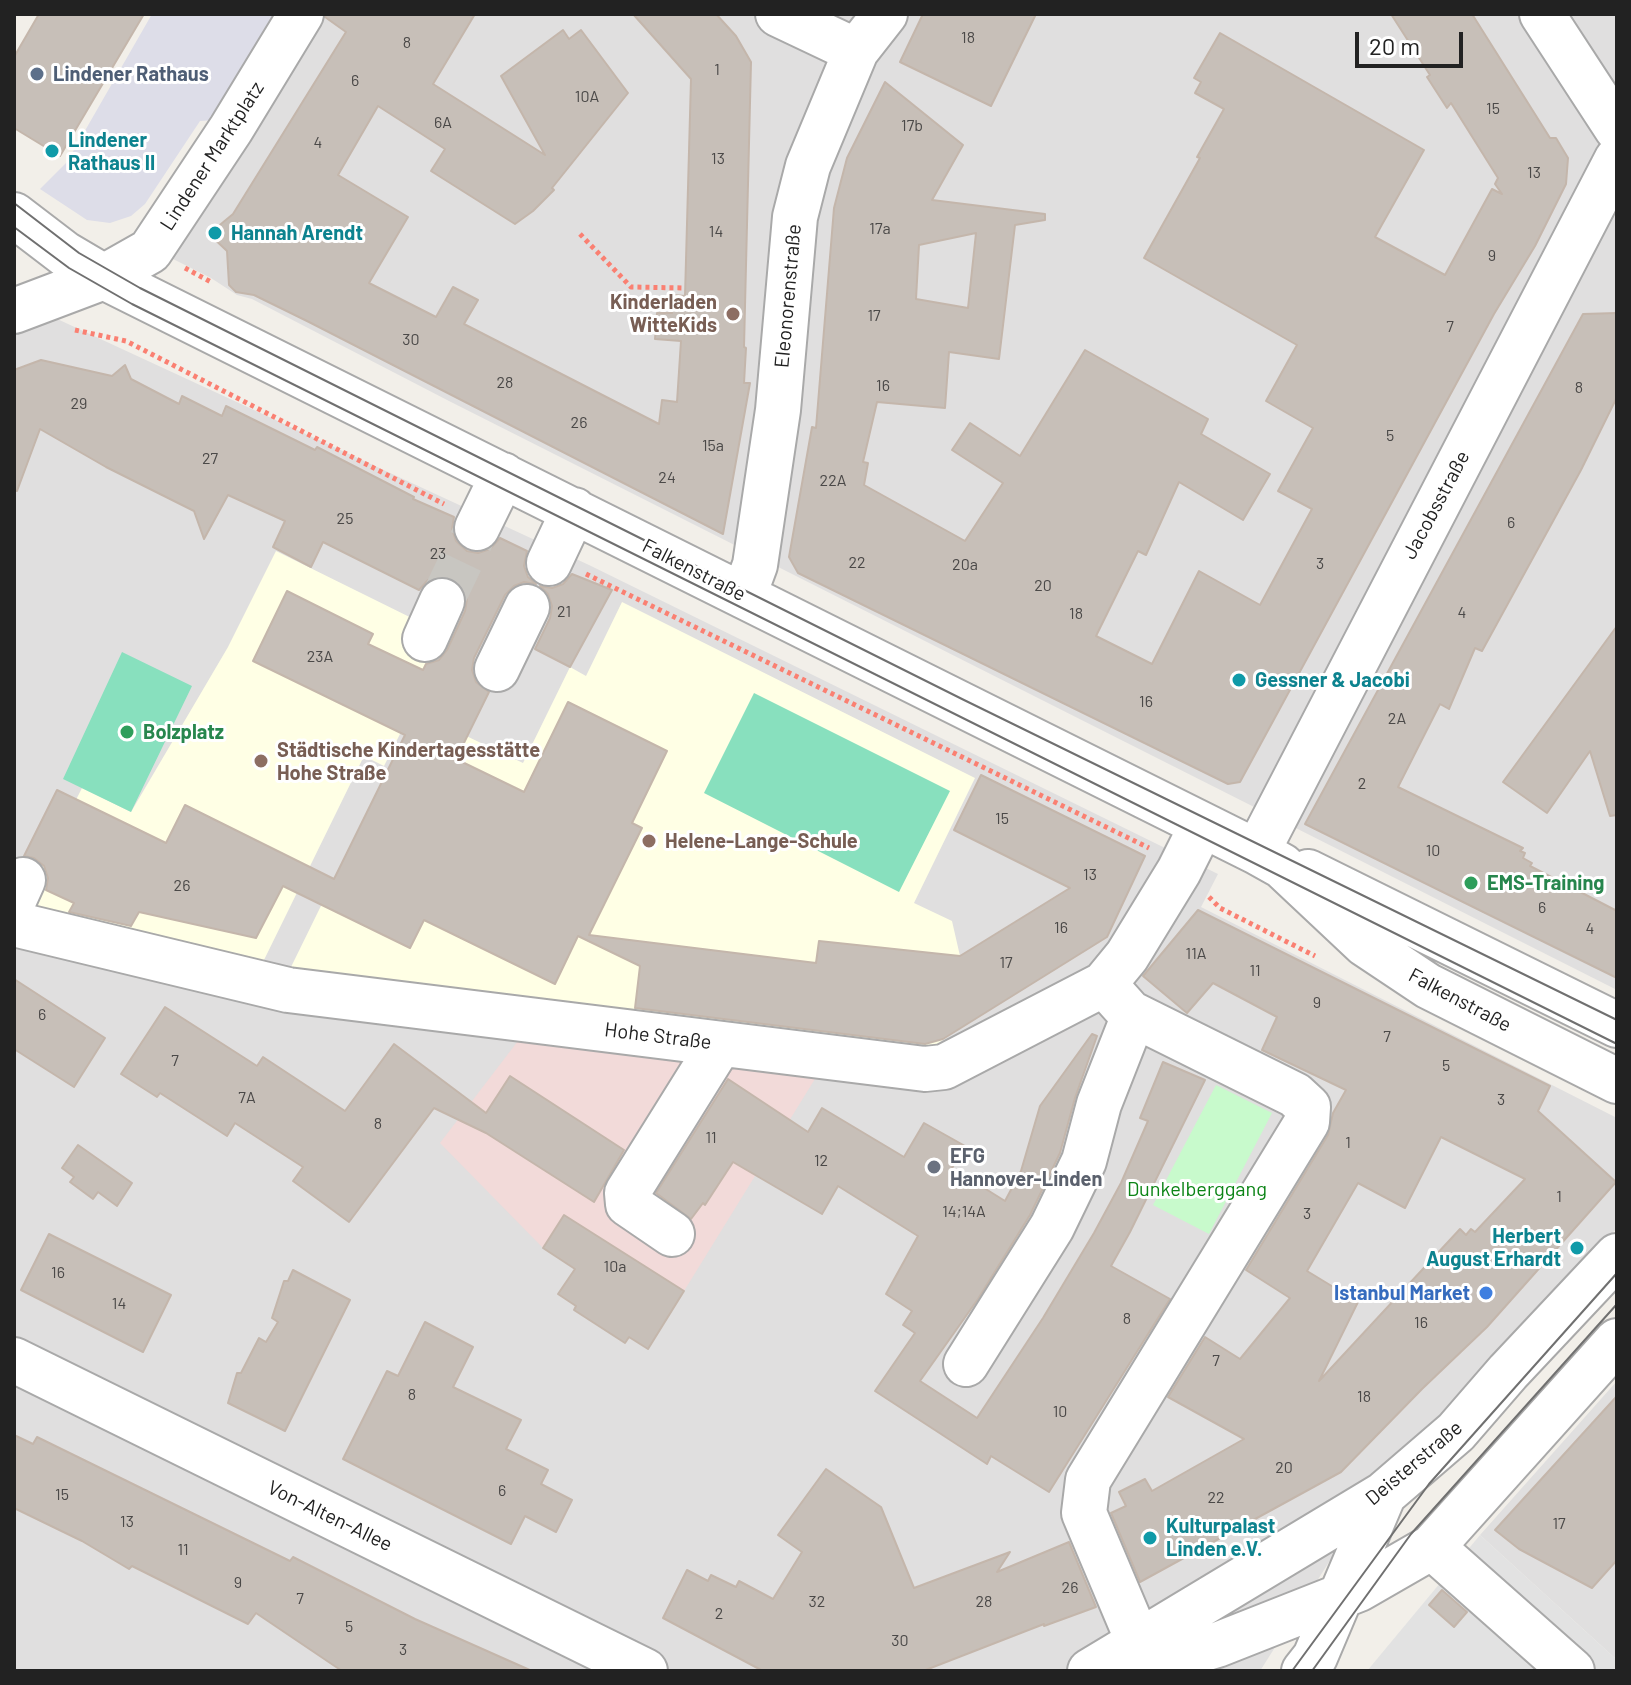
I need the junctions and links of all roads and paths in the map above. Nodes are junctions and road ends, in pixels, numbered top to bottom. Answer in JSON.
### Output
{"nodes":[{"id":1,"x":301,"y":14,"type":"edge"},
{"id":2,"x":778,"y":14,"type":"edge"},
{"id":3,"x":885,"y":14,"type":"edge"},
{"id":4,"x":1542,"y":14,"type":"edge"},
{"id":5,"x":856,"y":51,"type":"junction"},
{"id":6,"x":1617,"y":129,"type":"edge"},
{"id":7,"x":1617,"y":159,"type":"edge"},
{"id":8,"x":14,"y":215,"type":"edge"},
{"id":9,"x":580,"y":234,"type":"dead end"},
{"id":10,"x":104,"y":277,"type":"junction"},
{"id":11,"x":685,"y":288,"type":"dead end"},
{"id":12,"x":27,"y":305,"type":"edge"},
{"id":13,"x":503,"y":475,"type":"junction"},
{"id":14,"x":574,"y":510,"type":"junction"},
{"id":15,"x":478,"y":525,"type":"joint"},
{"id":16,"x":550,"y":560,"type":"joint"},
{"id":17,"x":744,"y":595,"type":"junction"},
{"id":18,"x":527,"y":607,"type":"dead end"},
{"id":19,"x":497,"y":669,"type":"dead end"},
{"id":20,"x":1202,"y":825,"type":"junction"},
{"id":21,"x":1270,"y":859,"type":"junction"},
{"id":22,"x":1179,"y":871,"type":"junction"},
{"id":23,"x":14,"y":924,"type":"edge"},
{"id":24,"x":1319,"y":958,"type":"dead end"},
{"id":25,"x":1104,"y":984,"type":"junction"},
{"id":26,"x":1134,"y":1015,"type":"junction"},
{"id":27,"x":1617,"y":1025,"type":"edge"},
{"id":28,"x":720,"y":1044,"type":"junction"},
{"id":29,"x":1617,"y":1081,"type":"edge"},
{"id":30,"x":672,"y":1234,"type":"dead end"},
{"id":31,"x":1617,"y":1256,"type":"edge"},
{"id":32,"x":1617,"y":1341,"type":"edge"},
{"id":33,"x":14,"y":1360,"type":"edge"},
{"id":34,"x":966,"y":1364,"type":"dead end"},
{"id":35,"x":1384,"y":1494,"type":"junction"},
{"id":36,"x":1432,"y":1547,"type":"junction"},
{"id":37,"x":1343,"y":1594,"type":"junction"},
{"id":38,"x":1135,"y":1656,"type":"edge"},
{"id":39,"x":645,"y":1671,"type":"edge"},
{"id":40,"x":1090,"y":1671,"type":"edge"},
{"id":41,"x":1304,"y":1671,"type":"edge"},
{"id":42,"x":1572,"y":1671,"type":"edge"}],
"edges":[{"from":1,"to":10,"type":"street","name":"Lindener Marktplatz"},
{"from":2,"to":5,"type":"street"},
{"from":3,"to":5,"type":"street","name":"Eleonorenstraße"},
{"from":4,"to":6,"type":"street"},
{"from":5,"to":17,"type":"street","name":"Eleonorenstraße"},
{"from":7,"to":21,"type":"street","name":"Jacobsstraße"},
{"from":8,"to":10,"type":"street","name":"Falkenstraße"},
{"from":9,"to":11,"type":"path"},
{"from":10,"to":12,"type":"street","name":"Lindener Marktplatz"},
{"from":10,"to":13,"type":"street","name":"Falkenstraße"},
{"from":12,"to":15,"type":"path"},
{"from":13,"to":14,"type":"street","name":"Falkenstraße"},
{"from":13,"to":15,"type":"street"},
{"from":14,"to":16,"type":"street"},
{"from":14,"to":17,"type":"street","name":"Falkenstraße"},
{"from":16,"to":22,"type":"path"},
{"from":17,"to":20,"type":"street","name":"Falkenstraße"},
{"from":18,"to":19,"type":"street"},
{"from":20,"to":21,"type":"street","name":"Falkenstraße"},
{"from":20,"to":22,"type":"street","name":"Hohe Straße"},
{"from":21,"to":27,"type":"street","name":"Falkenstraße"},
{"from":21,"to":29,"type":"street","name":"Falkenstraße"},
{"from":22,"to":24,"type":"path"},
{"from":22,"to":25,"type":"street","name":"Hohe Straße"},
{"from":23,"to":28,"type":"street","name":"Hohe Straße"},
{"from":25,"to":26,"type":"street"},
{"from":25,"to":28,"type":"street","name":"Hohe Straße"},
{"from":26,"to":34,"type":"street"},
{"from":26,"to":38,"type":"street"},
{"from":28,"to":30,"type":"street"},
{"from":31,"to":35,"type":"street","name":"Deisterstraße"},
{"from":32,"to":36,"type":"street","name":"Deisterstraße"},
{"from":33,"to":39,"type":"street","name":"Von-Alten-Allee"},
{"from":35,"to":37,"type":"street"},
{"from":35,"to":38,"type":"street","name":"Deisterstraße"},
{"from":36,"to":37,"type":"street","name":"Deisterstraße"},
{"from":36,"to":42,"type":"street"},
{"from":37,"to":38,"type":"street","name":"Deisterstraße"},
{"from":37,"to":41,"type":"street"},
{"from":38,"to":40,"type":"street","name":"Deisterstraße"}]}
